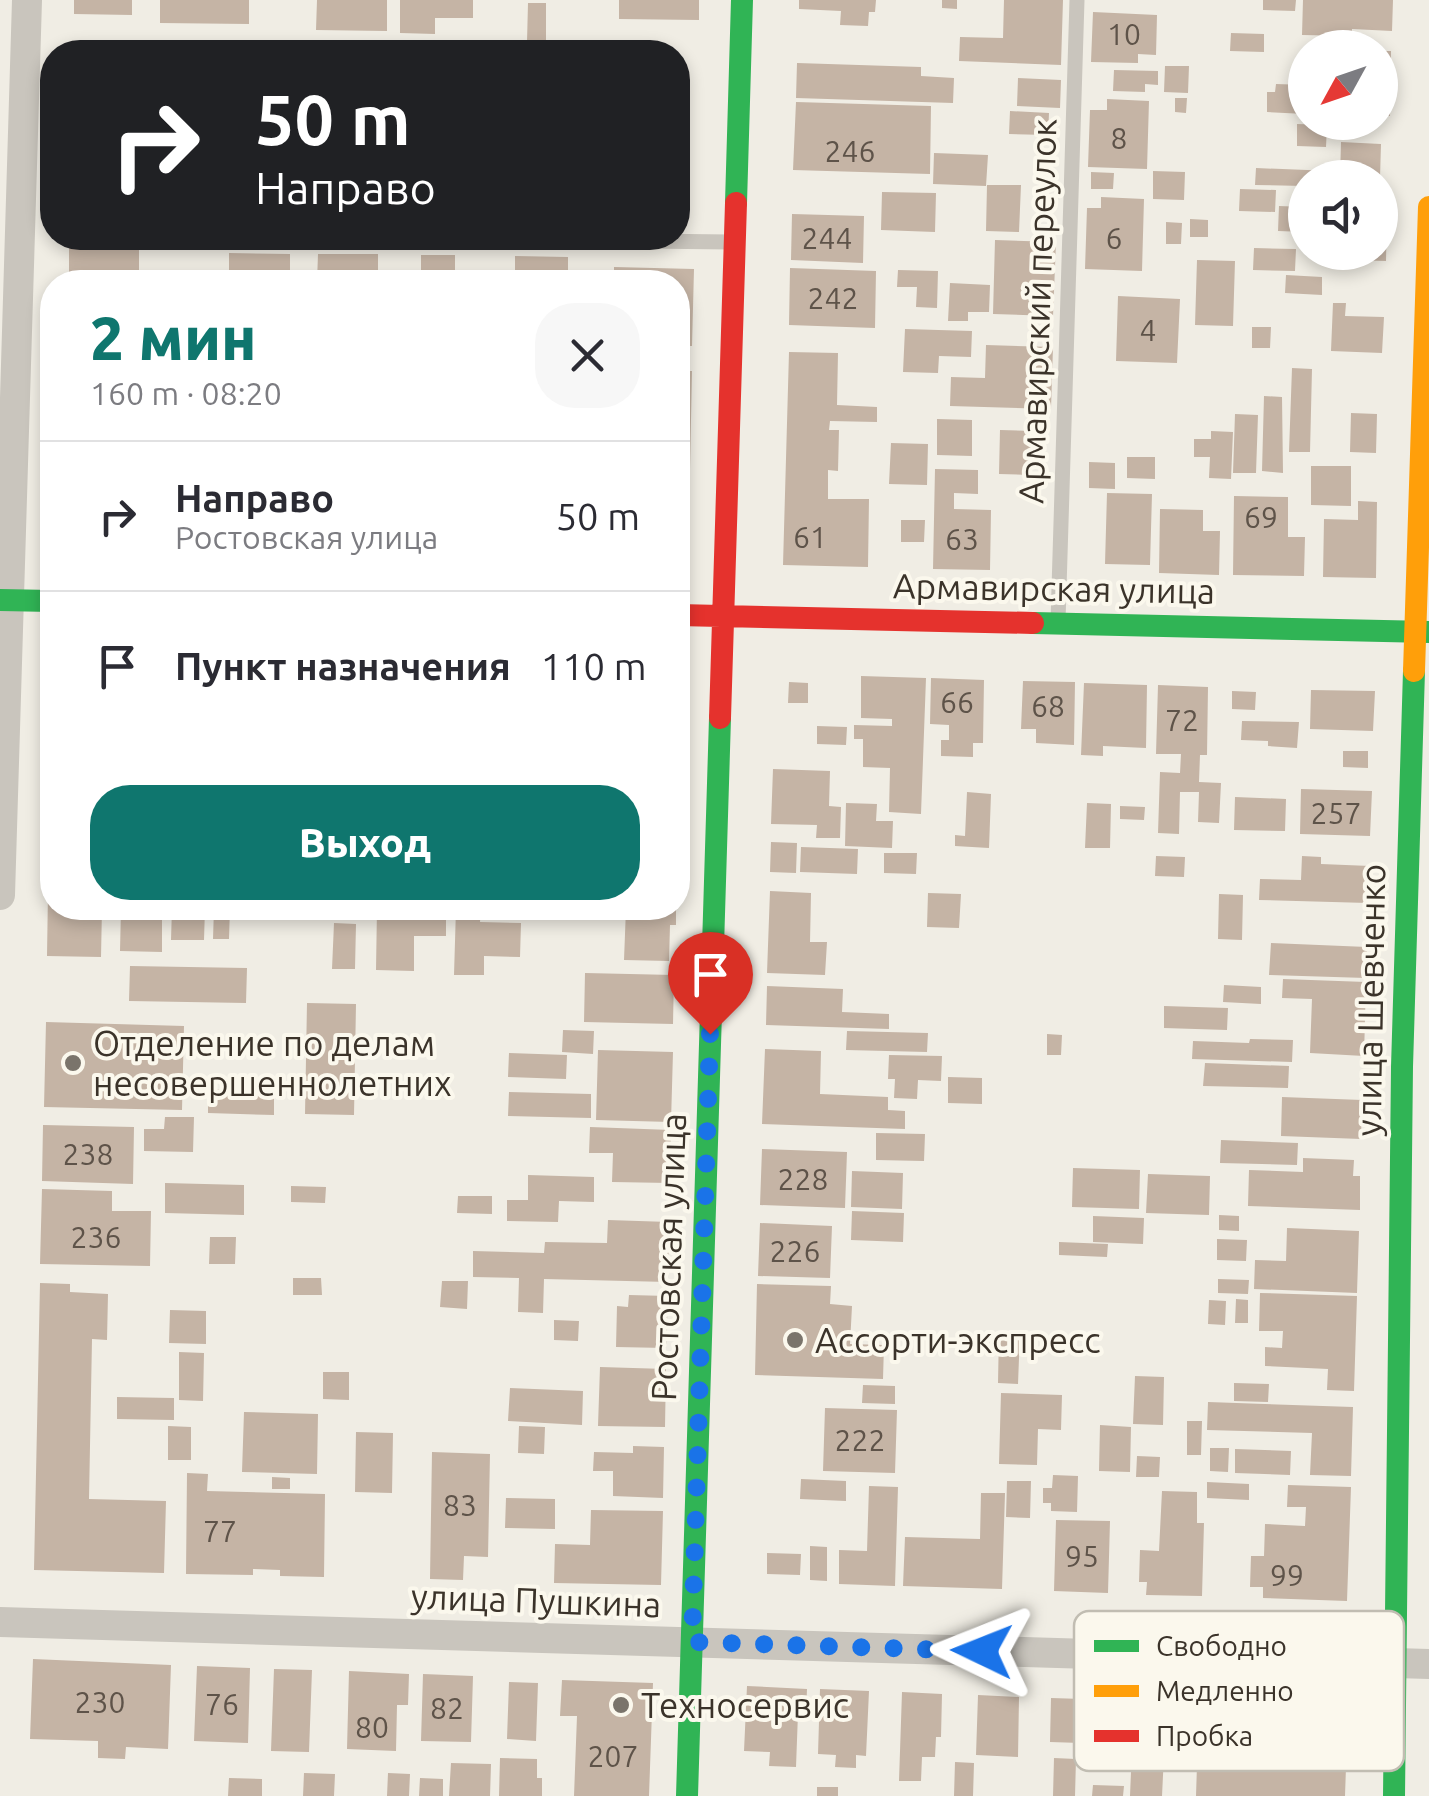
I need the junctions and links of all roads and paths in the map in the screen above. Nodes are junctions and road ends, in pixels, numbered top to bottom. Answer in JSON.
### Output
{"nodes":[{"id":1,"x":28,"y":0,"type":"edge"},
{"id":2,"x":742,"y":0,"type":"edge"},
{"id":3,"x":1077,"y":0,"type":"edge"},
{"id":4,"x":1429,"y":207,"type":"edge"},
{"id":5,"x":690,"y":242,"type":"edge"},
{"id":6,"x":735,"y":242,"type":"junction"},
{"id":7,"x":4,"y":600,"type":"edge"},
{"id":8,"x":40,"y":601,"type":"edge"},
{"id":9,"x":690,"y":615,"type":"edge"},
{"id":10,"x":724,"y":616,"type":"junction"},
{"id":11,"x":1058,"y":624,"type":"junction"},
{"id":12,"x":1422,"y":632,"type":"edge"},
{"id":13,"x":0,"y":895,"type":"edge"},
{"id":14,"x":1399,"y":1611,"type":"edge"},
{"id":15,"x":0,"y":1622,"type":"edge"},
{"id":16,"x":692,"y":1642,"type":"junction"},
{"id":17,"x":1074,"y":1653,"type":"edge"},
{"id":18,"x":1404,"y":1663,"type":"edge"},
{"id":19,"x":1429,"y":1664,"type":"edge"},
{"id":20,"x":1395,"y":1771,"type":"edge"},
{"id":21,"x":687,"y":1796,"type":"edge"},
{"id":22,"x":1394,"y":1796,"type":"edge"}],
"edges":[{"from":1,"to":7,"type":"street"},
{"from":2,"to":6,"type":"street","name":"Ростовская улица"},
{"from":3,"to":11,"type":"lane","name":"Армавирский переулок"},
{"from":4,"to":12,"type":"street","name":"улица Шевченко"},
{"from":5,"to":6,"type":"lane"},
{"from":6,"to":10,"type":"street","name":"Ростовская улица"},
{"from":7,"to":8,"type":"street"},
{"from":7,"to":13,"type":"street"},
{"from":9,"to":10,"type":"street","name":"Армавирская улица"},
{"from":10,"to":11,"type":"street","name":"Армавирская улица"},
{"from":10,"to":16,"type":"street","name":"Ростовская улица"},
{"from":11,"to":12,"type":"street","name":"Армавирская улица"},
{"from":12,"to":14,"type":"street","name":"улица Шевченко"},
{"from":15,"to":16,"type":"street","name":"улица Пушкина"},
{"from":16,"to":17,"type":"street","name":"улица Пушкина"},
{"from":16,"to":21,"type":"street","name":"Ростовская улица"},
{"from":18,"to":19,"type":"street","name":"улица Пушкина"},
{"from":20,"to":22,"type":"street","name":"улица Шевченко"}]}
